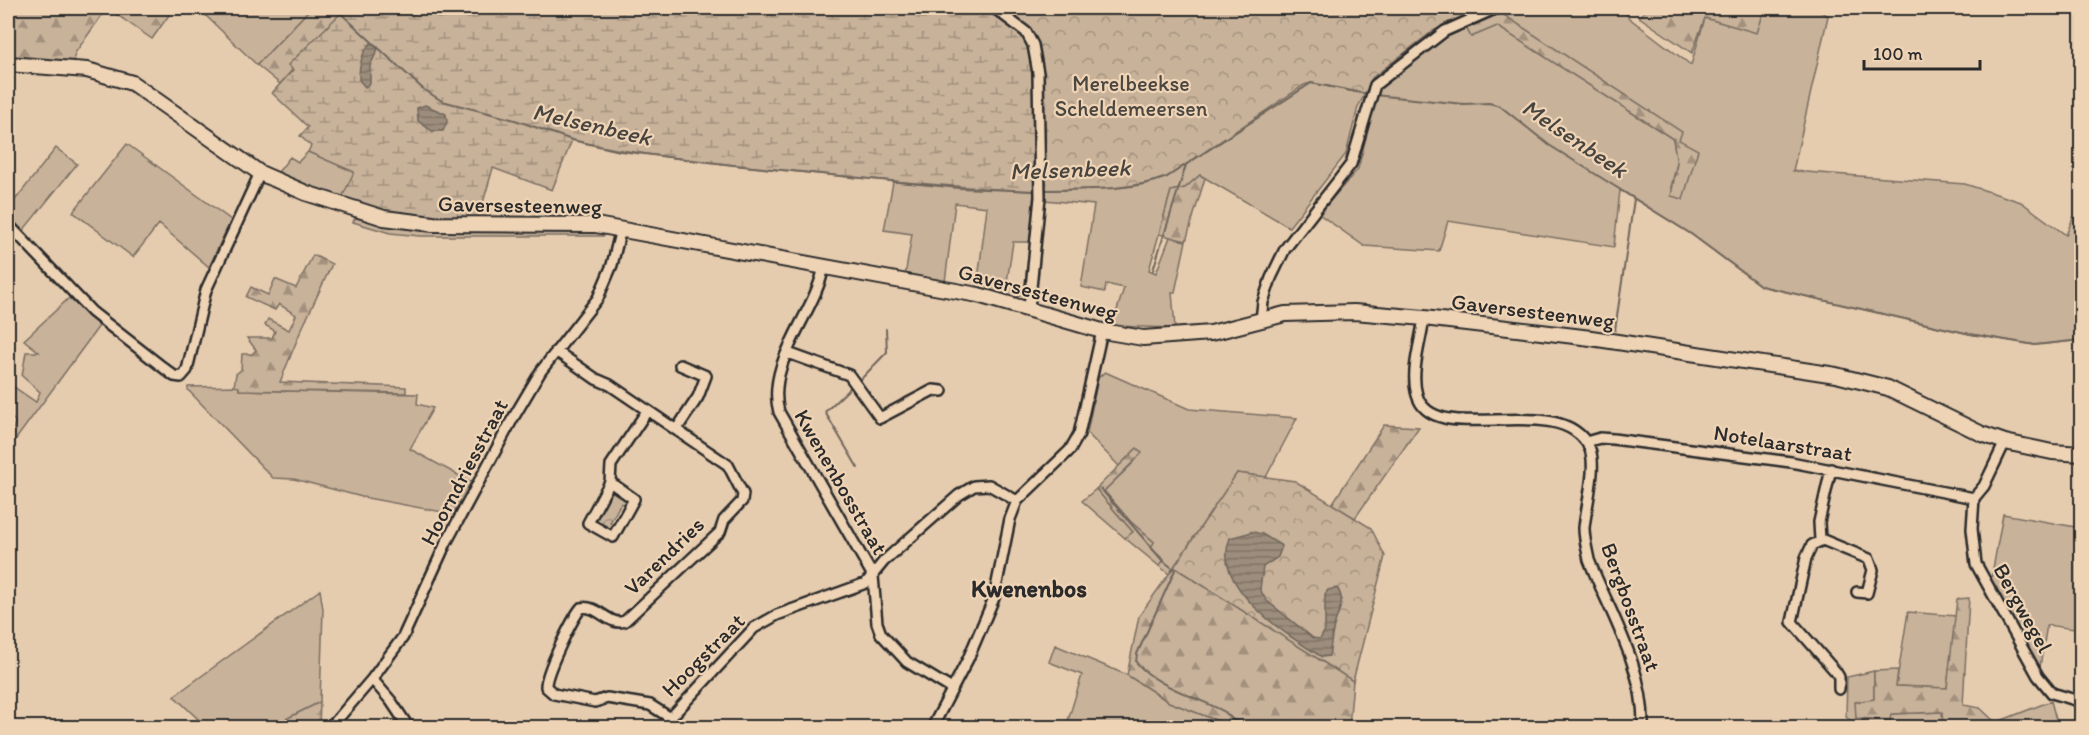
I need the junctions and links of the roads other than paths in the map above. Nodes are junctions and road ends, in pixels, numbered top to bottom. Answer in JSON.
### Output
{"nodes":[{"id":1,"x":994,"y":8,"type":"edge"},
{"id":2,"x":1497,"y":8,"type":"edge"},
{"id":3,"x":8,"y":64,"type":"edge"},
{"id":4,"x":260,"y":173,"type":"junction"},
{"id":5,"x":8,"y":224,"type":"edge"},
{"id":6,"x":621,"y":229,"type":"junction"},
{"id":7,"x":824,"y":266,"type":"junction"},
{"id":8,"x":1029,"y":308,"type":"junction"},
{"id":9,"x":1424,"y":318,"type":"junction"},
{"id":10,"x":1261,"y":320,"type":"junction"},
{"id":11,"x":1102,"y":331,"type":"junction"},
{"id":12,"x":556,"y":351,"type":"junction"},
{"id":13,"x":788,"y":352,"type":"junction"},
{"id":14,"x":680,"y":365,"type":"dead end"},
{"id":15,"x":942,"y":392,"type":"dead end"},
{"id":16,"x":647,"y":411,"type":"junction"},
{"id":17,"x":676,"y":430,"type":"junction"},
{"id":18,"x":1586,"y":442,"type":"junction"},
{"id":19,"x":2005,"y":442,"type":"junction"},
{"id":20,"x":2082,"y":454,"type":"edge"},
{"id":21,"x":1831,"y":469,"type":"junction"},
{"id":22,"x":610,"y":482,"type":"junction"},
{"id":23,"x":1974,"y":498,"type":"junction"},
{"id":24,"x":1017,"y":501,"type":"junction"},
{"id":25,"x":1820,"y":540,"type":"junction"},
{"id":26,"x":873,"y":576,"type":"junction"},
{"id":27,"x":1857,"y":592,"type":"dead end"},
{"id":28,"x":372,"y":679,"type":"junction"},
{"id":29,"x":952,"y":689,"type":"junction"},
{"id":30,"x":1839,"y":689,"type":"dead end"},
{"id":31,"x":2082,"y":702,"type":"edge"},
{"id":32,"x":669,"y":717,"type":"junction"},
{"id":33,"x":330,"y":728,"type":"edge"},
{"id":34,"x":409,"y":728,"type":"edge"},
{"id":35,"x":660,"y":728,"type":"edge"},
{"id":36,"x":932,"y":728,"type":"edge"},
{"id":37,"x":1643,"y":728,"type":"edge"}],
"edges":[{"from":1,"to":8,"type":"street"},
{"from":2,"to":10,"type":"street"},
{"from":3,"to":4,"type":"street","name":"Gaversesteenweg"},
{"from":4,"to":5,"type":"street"},
{"from":4,"to":6,"type":"street","name":"Gaversesteenweg"},
{"from":6,"to":7,"type":"street","name":"Gaversesteenweg"},
{"from":6,"to":12,"type":"street","name":"Hoorndriesstraat"},
{"from":7,"to":8,"type":"street","name":"Gaversesteenweg"},
{"from":7,"to":13,"type":"street","name":"Kwenenbosstraat"},
{"from":8,"to":11,"type":"street","name":"Gaversesteenweg"},
{"from":9,"to":10,"type":"street","name":"Gaversesteenweg"},
{"from":9,"to":18,"type":"street"},
{"from":9,"to":19,"type":"street","name":"Gaversesteenweg"},
{"from":10,"to":11,"type":"street","name":"Gaversesteenweg"},
{"from":11,"to":24,"type":"street"},
{"from":12,"to":16,"type":"street","name":"Varendries"},
{"from":12,"to":28,"type":"street","name":"Hoorndriesstraat"},
{"from":13,"to":15,"type":"street"},
{"from":13,"to":26,"type":"street","name":"Kwenenbosstraat"},
{"from":14,"to":17,"type":"street"},
{"from":16,"to":17,"type":"street","name":"Varendries"},
{"from":16,"to":22,"type":"street"},
{"from":17,"to":32,"type":"street","name":"Varendries"},
{"from":18,"to":21,"type":"street","name":"Notelaarstraat"},
{"from":18,"to":37,"type":"street","name":"Bergbosstraat"},
{"from":19,"to":20,"type":"street","name":"Gaversesteenweg"},
{"from":19,"to":23,"type":"street","name":"Bergwegel"},
{"from":21,"to":23,"type":"street","name":"Notelaarstraat"},
{"from":21,"to":25,"type":"street"},
{"from":22,"to":22,"type":"street"},
{"from":23,"to":31,"type":"street","name":"Bergwegel"},
{"from":24,"to":26,"type":"street","name":"Hoogstraat"},
{"from":24,"to":29,"type":"street"},
{"from":25,"to":27,"type":"street"},
{"from":25,"to":30,"type":"street"},
{"from":26,"to":29,"type":"street","name":"Kwenenbosstraat"},
{"from":26,"to":32,"type":"street","name":"Hoogstraat"},
{"from":28,"to":33,"type":"street","name":"Hoorndriesstraat"},
{"from":28,"to":34,"type":"street"},
{"from":29,"to":36,"type":"street"},
{"from":32,"to":35,"type":"street","name":"Hoogstraat"}]}
